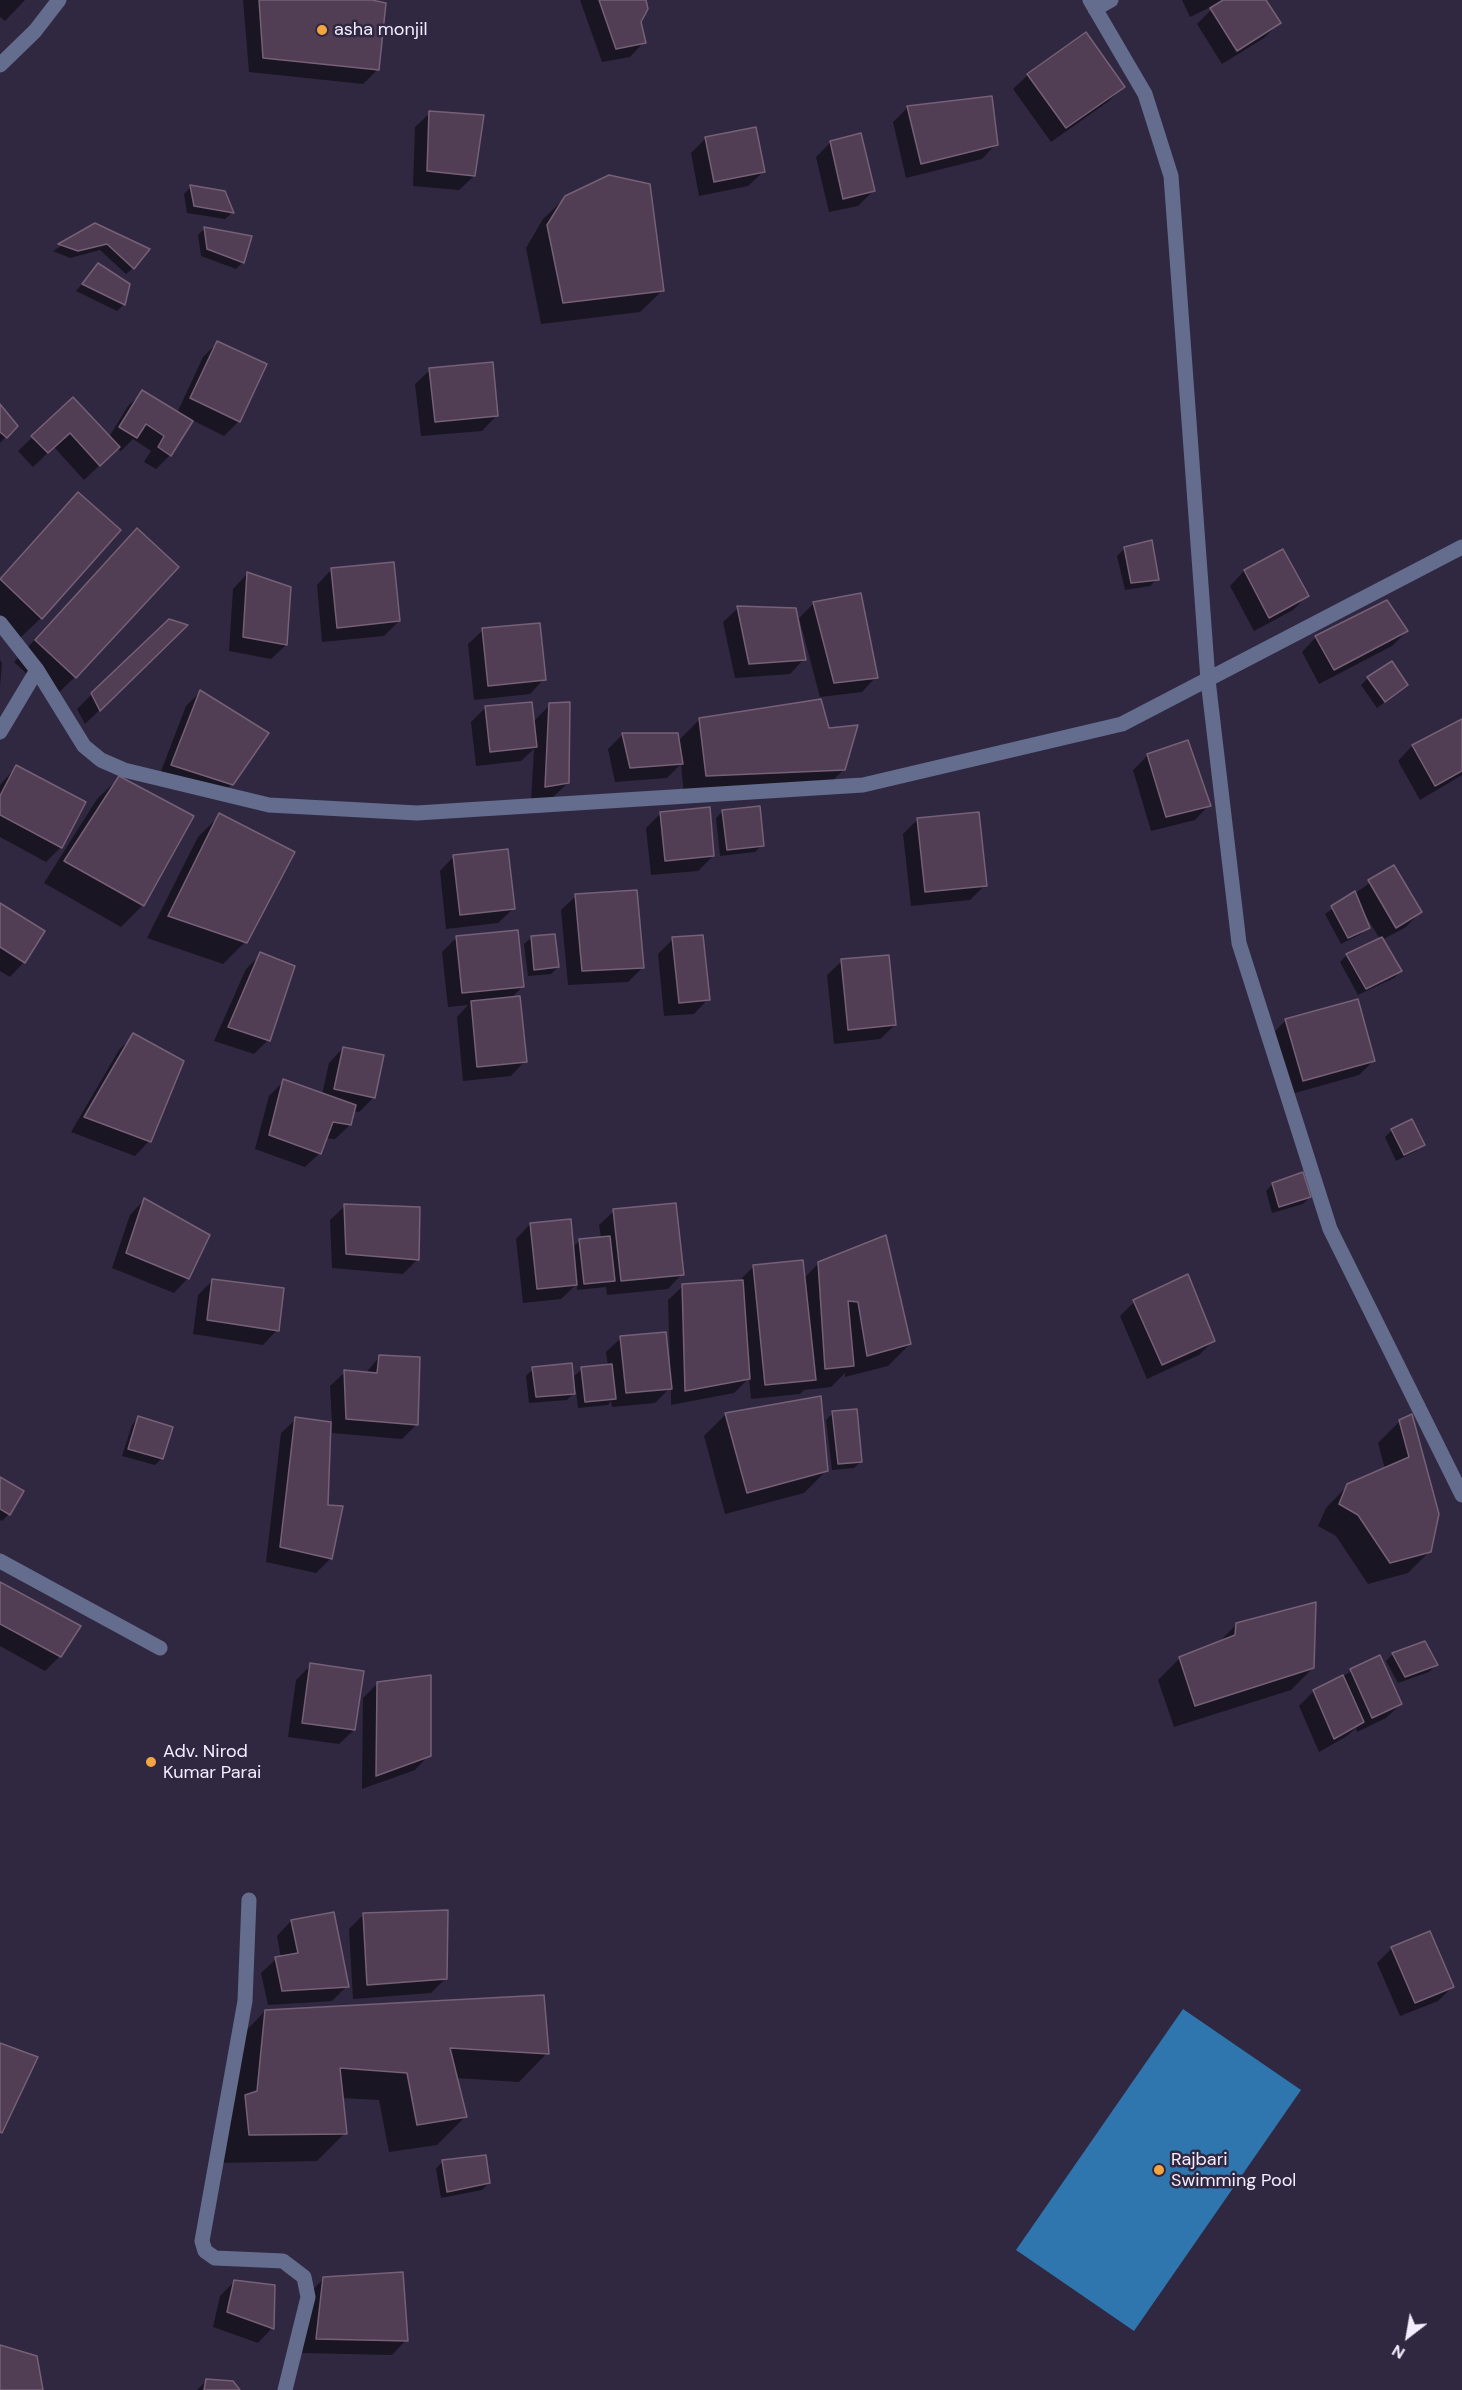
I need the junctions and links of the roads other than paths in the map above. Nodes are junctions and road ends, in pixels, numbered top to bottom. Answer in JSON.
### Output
{"nodes":[{"id":1,"x":59,"y":0,"type":"edge"},
{"id":2,"x":1111,"y":0,"type":"edge"},
{"id":3,"x":1092,"y":5,"type":"edge"},
{"id":4,"x":0,"y":65,"type":"edge"},
{"id":5,"x":1462,"y":548,"type":"edge"},
{"id":6,"x":0,"y":623,"type":"edge"},
{"id":7,"x":37,"y":670,"type":"junction"},
{"id":8,"x":1208,"y":680,"type":"junction"},
{"id":9,"x":0,"y":732,"type":"edge"},
{"id":10,"x":1462,"y":1495,"type":"edge"},
{"id":11,"x":0,"y":1561,"type":"edge"},
{"id":12,"x":160,"y":1648,"type":"dead end"},
{"id":13,"x":249,"y":1900,"type":"dead end"},
{"id":14,"x":285,"y":2390,"type":"edge"}],
"edges":[{"from":1,"to":4,"type":"street"},
{"from":2,"to":3,"type":"street"},
{"from":3,"to":8,"type":"street"},
{"from":5,"to":8,"type":"street"},
{"from":6,"to":7,"type":"street"},
{"from":7,"to":8,"type":"street"},
{"from":7,"to":9,"type":"street"},
{"from":8,"to":10,"type":"street"},
{"from":11,"to":12,"type":"street"},
{"from":13,"to":14,"type":"street"}]}
